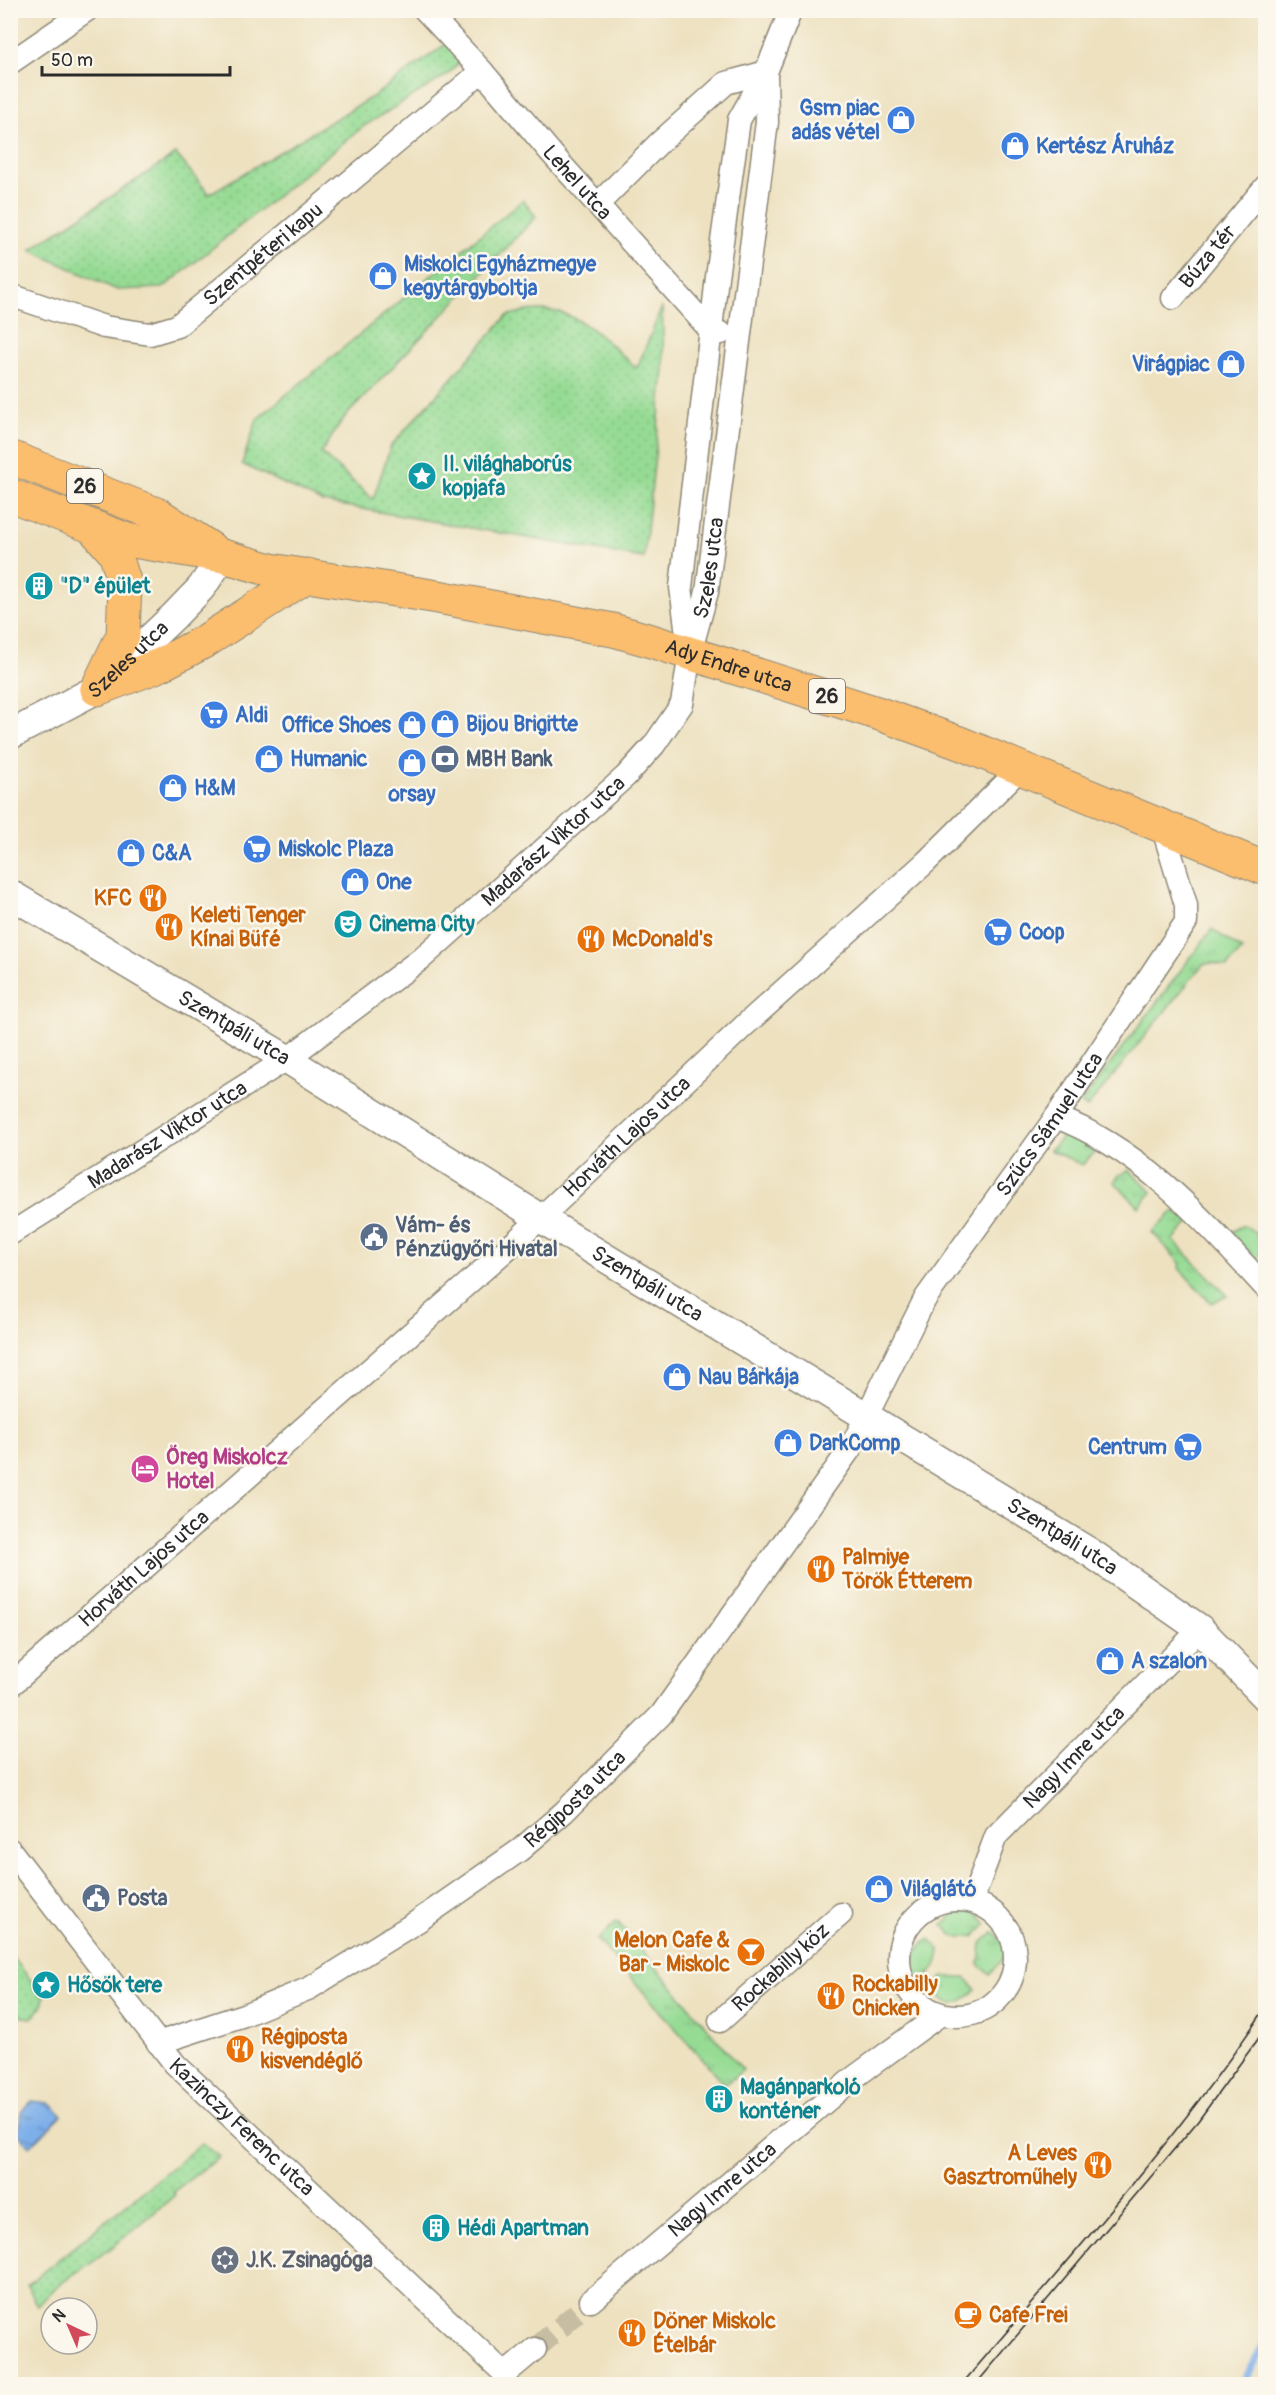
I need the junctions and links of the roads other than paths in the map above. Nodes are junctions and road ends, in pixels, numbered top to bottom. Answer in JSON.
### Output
{"nodes":[{"id":1,"x":87,"y":10,"type":"edge"},
{"id":2,"x":425,"y":10,"type":"edge"},
{"id":3,"x":791,"y":10,"type":"edge"},
{"id":4,"x":10,"y":63,"type":"edge"},
{"id":5,"x":482,"y":70,"type":"junction"},
{"id":6,"x":766,"y":72,"type":"junction"},
{"id":7,"x":1266,"y":186,"type":"edge"},
{"id":8,"x":599,"y":203,"type":"junction"},
{"id":9,"x":10,"y":295,"type":"edge"},
{"id":10,"x":1173,"y":298,"type":"dead end"},
{"id":11,"x":711,"y":331,"type":"junction"},
{"id":12,"x":740,"y":336,"type":"junction"},
{"id":13,"x":10,"y":457,"type":"edge"},
{"id":14,"x":10,"y":495,"type":"edge"},
{"id":15,"x":95,"y":530,"type":"junction"},
{"id":16,"x":223,"y":556,"type":"junction"},
{"id":17,"x":308,"y":575,"type":"junction"},
{"id":18,"x":690,"y":653,"type":"junction"},
{"id":19,"x":97,"y":688,"type":"junction"},
{"id":20,"x":10,"y":735,"type":"edge"},
{"id":21,"x":1021,"y":768,"type":"junction"},
{"id":22,"x":1162,"y":825,"type":"junction"},
{"id":23,"x":1266,"y":870,"type":"edge"},
{"id":24,"x":10,"y":894,"type":"edge"},
{"id":25,"x":287,"y":1059,"type":"junction"},
{"id":26,"x":1056,"y":1117,"type":"junction"},
{"id":27,"x":540,"y":1218,"type":"junction"},
{"id":28,"x":10,"y":1234,"type":"edge"},
{"id":29,"x":1266,"y":1288,"type":"edge"},
{"id":30,"x":867,"y":1415,"type":"junction"},
{"id":31,"x":1200,"y":1629,"type":"junction"},
{"id":32,"x":10,"y":1686,"type":"edge"},
{"id":33,"x":1266,"y":1697,"type":"edge"},
{"id":34,"x":10,"y":1850,"type":"edge"},
{"id":35,"x":972,"y":1901,"type":"junction"},
{"id":36,"x":842,"y":1914,"type":"dead end"},
{"id":37,"x":941,"y":2014,"type":"junction"},
{"id":38,"x":720,"y":2021,"type":"dead end"},
{"id":39,"x":158,"y":2043,"type":"junction"},
{"id":40,"x":591,"y":2301,"type":"tunnel mouth"},
{"id":41,"x":535,"y":2349,"type":"tunnel mouth"}],
"edges":[{"from":1,"to":4,"type":"street"},
{"from":2,"to":5,"type":"street","name":"Lehel utca"},
{"from":3,"to":6,"type":"street","name":"Szeles utca"},
{"from":5,"to":8,"type":"street","name":"Lehel utca"},
{"from":5,"to":9,"type":"street","name":"Szentpéteri kapu"},
{"from":6,"to":8,"type":"street"},
{"from":6,"to":11,"type":"street","name":"Szeles utca"},
{"from":6,"to":12,"type":"street","name":"Szeles utca"},
{"from":7,"to":10,"type":"street","name":"Búza tér"},
{"from":8,"to":11,"type":"street","name":"Lehel utca"},
{"from":11,"to":12,"type":"street"},
{"from":11,"to":18,"type":"street","name":"Szeles utca"},
{"from":12,"to":18,"type":"street","name":"Szeles utca"},
{"from":13,"to":16,"type":"main road","number":"26"},
{"from":14,"to":15,"type":"main road","number":"26"},
{"from":15,"to":16,"type":"main road","number":"26"},
{"from":15,"to":19,"type":"main road"},
{"from":16,"to":17,"type":"main road","number":"26"},
{"from":16,"to":19,"type":"street","name":"Szeles utca"},
{"from":17,"to":18,"type":"main road","name":"Ady Endre utca","number":"26"},
{"from":17,"to":19,"type":"main road"},
{"from":18,"to":21,"type":"main road","name":"Ady Endre utca","number":"26"},
{"from":18,"to":25,"type":"street","name":"Madarász Viktor utca"},
{"from":19,"to":20,"type":"street","name":"Szeles utca"},
{"from":21,"to":22,"type":"main road","name":"Ady Endre utca","number":"26"},
{"from":21,"to":27,"type":"street","name":"Horváth Lajos utca"},
{"from":22,"to":23,"type":"main road","name":"Ady Endre utca","number":"26"},
{"from":22,"to":26,"type":"street","name":"Szűcs Sámuel utca"},
{"from":24,"to":25,"type":"street","name":"Szentpáli utca"},
{"from":25,"to":27,"type":"street","name":"Szentpáli utca"},
{"from":25,"to":28,"type":"street","name":"Madarász Viktor utca"},
{"from":26,"to":29,"type":"street"},
{"from":26,"to":30,"type":"street","name":"Szűcs Sámuel utca"},
{"from":27,"to":30,"type":"street","name":"Szentpáli utca"},
{"from":27,"to":32,"type":"street","name":"Horváth Lajos utca"},
{"from":30,"to":31,"type":"street","name":"Szentpáli utca"},
{"from":30,"to":39,"type":"street","name":"Régiposta utca"},
{"from":31,"to":33,"type":"street","name":"Szentpáli utca"},
{"from":31,"to":35,"type":"street","name":"Nagy Imre utca"},
{"from":34,"to":39,"type":"street","name":"Kazinczy Ferenc utca"},
{"from":35,"to":37,"type":"street"},
{"from":35,"to":37,"type":"street"},
{"from":36,"to":38,"type":"street","name":"Rockabilly köz"},
{"from":37,"to":40,"type":"street","name":"Nagy Imre utca"},
{"from":39,"to":41,"type":"street","name":"Kazinczy Ferenc utca"}]}
